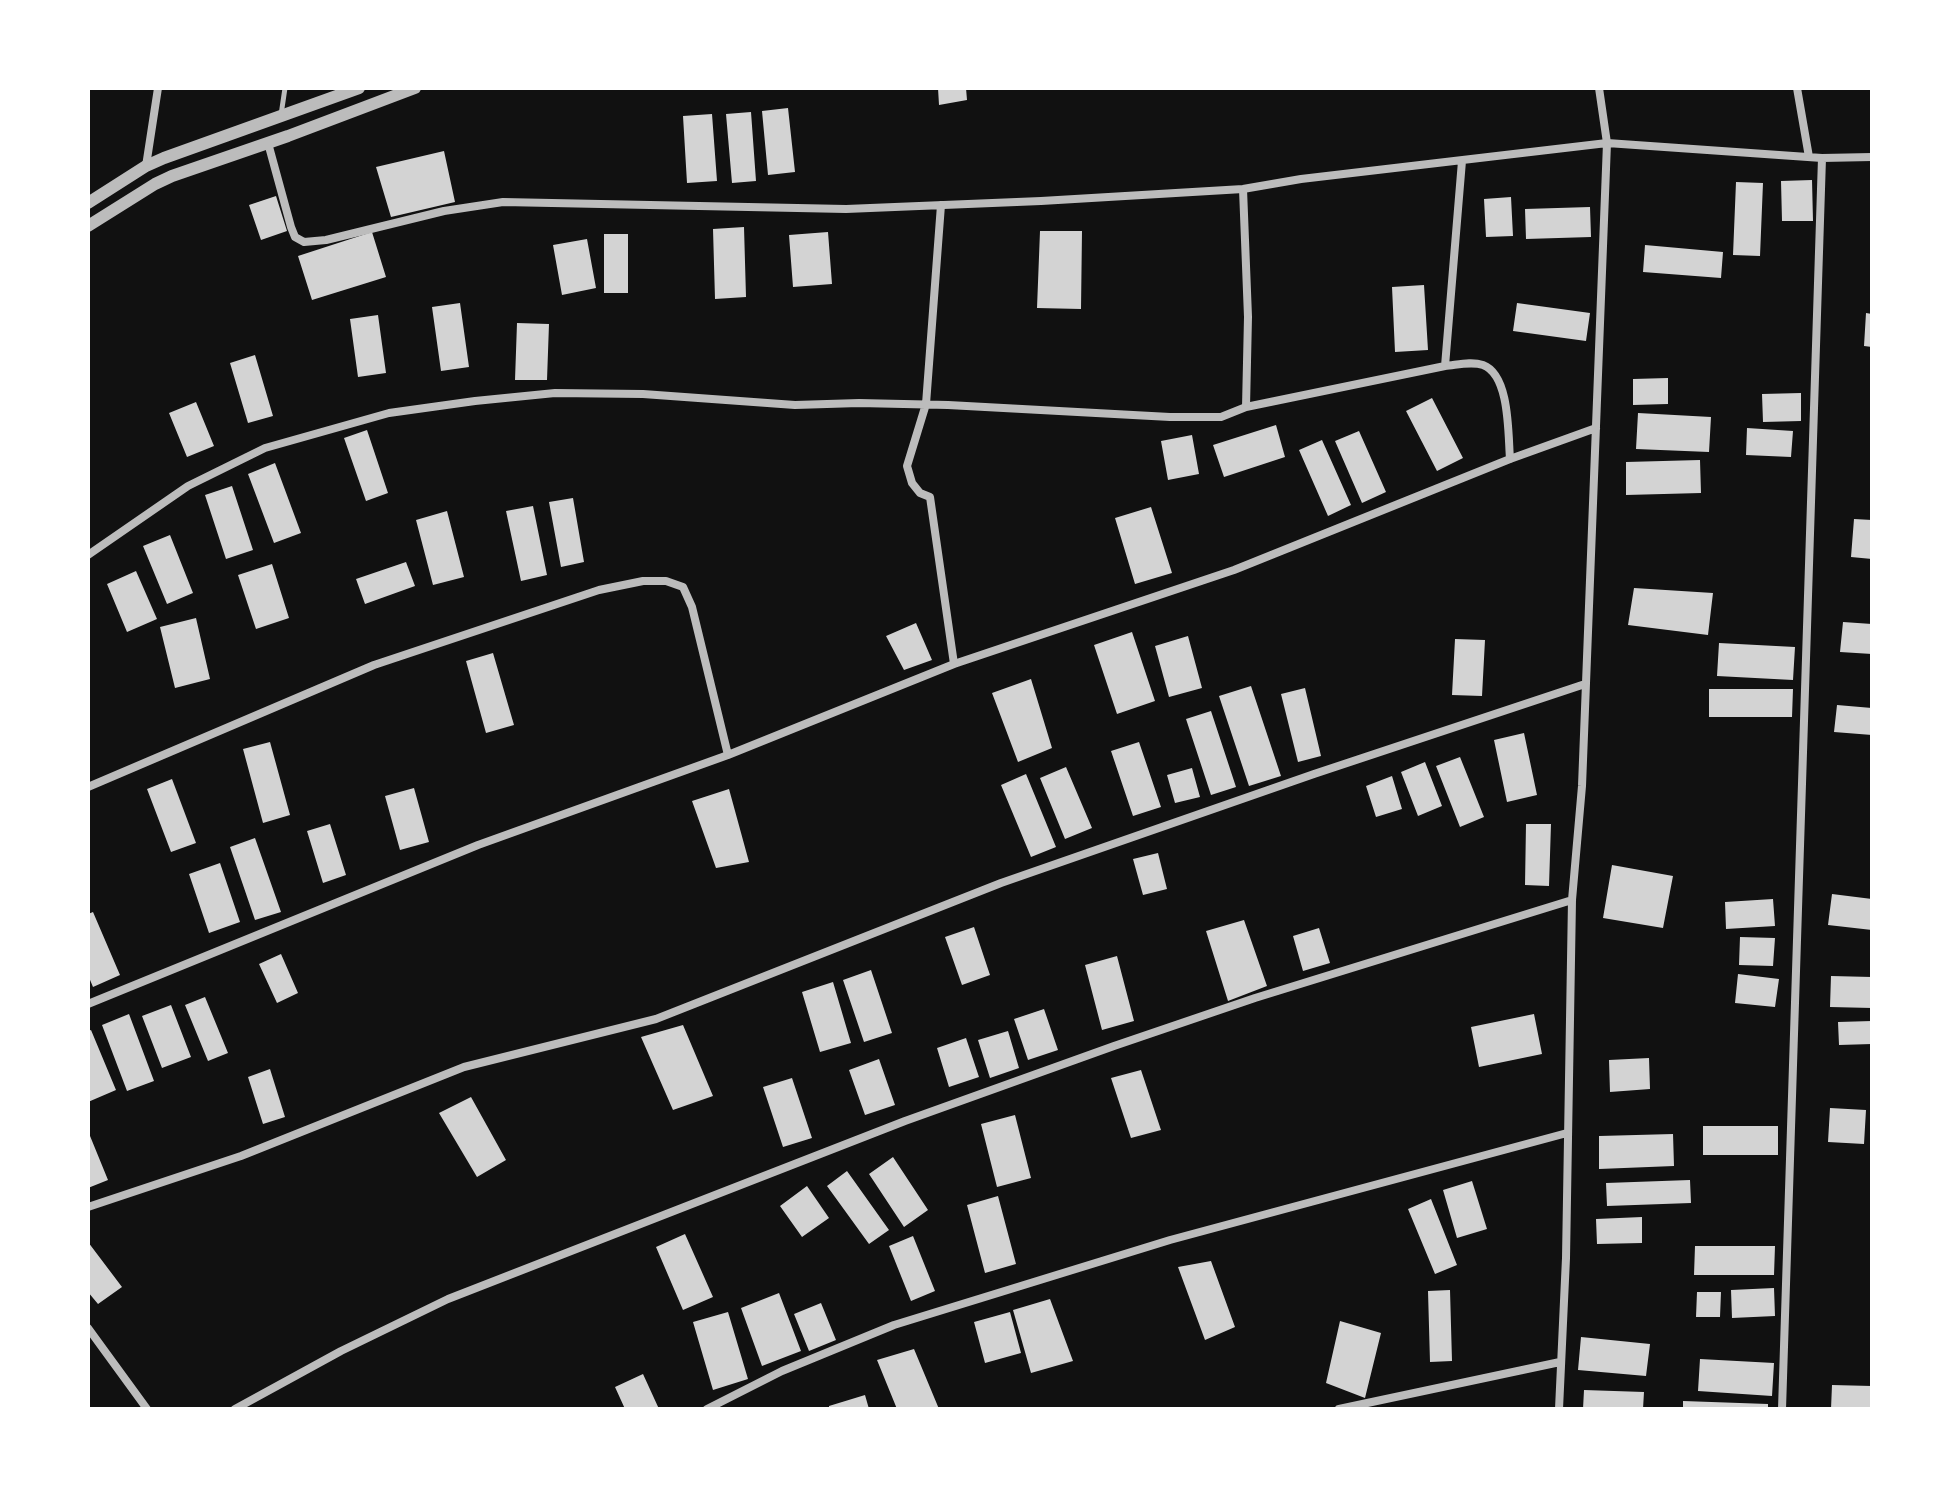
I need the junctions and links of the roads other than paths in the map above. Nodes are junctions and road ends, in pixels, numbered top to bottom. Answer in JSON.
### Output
{"nodes":[{"id":1,"x":158,"y":88,"type":"edge"},
{"id":2,"x":285,"y":88,"type":"edge"},
{"id":3,"x":357,"y":88,"type":"edge"},
{"id":4,"x":415,"y":88,"type":"edge"},
{"id":5,"x":1599,"y":88,"type":"edge"},
{"id":6,"x":1797,"y":88,"type":"edge"},
{"id":7,"x":281,"y":118,"type":"junction"},
{"id":8,"x":268,"y":143,"type":"junction"},
{"id":9,"x":1607,"y":143,"type":"junction"},
{"id":10,"x":1809,"y":157,"type":"junction"},
{"id":11,"x":1872,"y":157,"type":"edge"},
{"id":12,"x":1822,"y":158,"type":"junction"},
{"id":13,"x":1462,"y":161,"type":"junction"},
{"id":14,"x":146,"y":166,"type":"junction"},
{"id":15,"x":1243,"y":189,"type":"junction"},
{"id":16,"x":88,"y":203,"type":"edge"},
{"id":17,"x":941,"y":205,"type":"junction"},
{"id":18,"x":88,"y":226,"type":"edge"},
{"id":19,"x":1445,"y":366,"type":"junction"},
{"id":20,"x":926,"y":404,"type":"junction"},
{"id":21,"x":1246,"y":407,"type":"junction"},
{"id":22,"x":1596,"y":428,"type":"junction"},
{"id":23,"x":1510,"y":459,"type":"junction"},
{"id":24,"x":88,"y":555,"type":"edge"},
{"id":25,"x":954,"y":664,"type":"junction"},
{"id":26,"x":1585,"y":684,"type":"junction"},
{"id":27,"x":728,"y":755,"type":"junction"},
{"id":28,"x":88,"y":787,"type":"edge"},
{"id":29,"x":1572,"y":900,"type":"junction"},
{"id":30,"x":88,"y":1004,"type":"edge"},
{"id":31,"x":1567,"y":1133,"type":"junction"},
{"id":32,"x":88,"y":1207,"type":"edge"},
{"id":33,"x":88,"y":1328,"type":"edge"},
{"id":34,"x":1560,"y":1362,"type":"junction"},
{"id":35,"x":147,"y":1409,"type":"edge"},
{"id":36,"x":235,"y":1409,"type":"edge"},
{"id":37,"x":707,"y":1409,"type":"edge"},
{"id":38,"x":1339,"y":1409,"type":"edge"},
{"id":39,"x":1559,"y":1409,"type":"edge"},
{"id":40,"x":1782,"y":1409,"type":"edge"}],
"edges":[{"from":1,"to":14,"type":"street"},
{"from":2,"to":7,"type":"lane"},
{"from":3,"to":7,"type":"street"},
{"from":4,"to":8,"type":"street"},
{"from":5,"to":9,"type":"street"},
{"from":6,"to":10,"type":"street"},
{"from":7,"to":14,"type":"street"},
{"from":8,"to":17,"type":"street"},
{"from":8,"to":18,"type":"street"},
{"from":9,"to":10,"type":"street"},
{"from":9,"to":13,"type":"street"},
{"from":9,"to":22,"type":"street"},
{"from":10,"to":12,"type":"street"},
{"from":11,"to":12,"type":"street"},
{"from":12,"to":40,"type":"street"},
{"from":13,"to":15,"type":"street"},
{"from":13,"to":19,"type":"street"},
{"from":14,"to":16,"type":"street"},
{"from":15,"to":17,"type":"street"},
{"from":15,"to":21,"type":"street"},
{"from":17,"to":20,"type":"street"},
{"from":19,"to":21,"type":"street"},
{"from":19,"to":23,"type":"street"},
{"from":20,"to":21,"type":"street"},
{"from":20,"to":24,"type":"street"},
{"from":20,"to":25,"type":"street"},
{"from":22,"to":23,"type":"street"},
{"from":22,"to":26,"type":"street"},
{"from":23,"to":25,"type":"street"},
{"from":25,"to":27,"type":"street"},
{"from":26,"to":29,"type":"street"},
{"from":26,"to":32,"type":"street"},
{"from":27,"to":28,"type":"street"},
{"from":27,"to":30,"type":"street"},
{"from":29,"to":31,"type":"street"},
{"from":29,"to":36,"type":"street"},
{"from":31,"to":34,"type":"street"},
{"from":31,"to":37,"type":"street"},
{"from":33,"to":35,"type":"street"},
{"from":34,"to":38,"type":"street"},
{"from":34,"to":39,"type":"street"}]}
